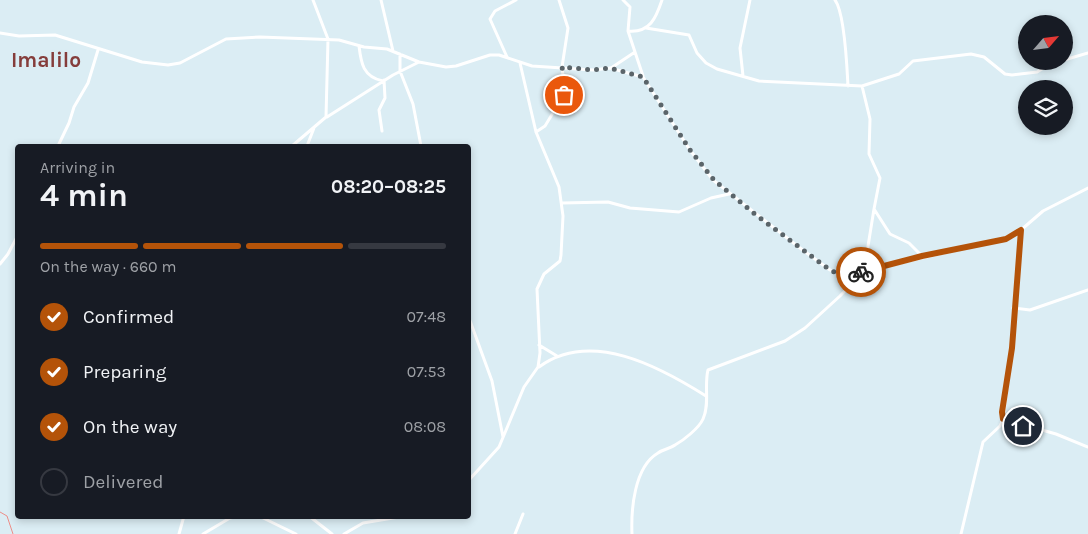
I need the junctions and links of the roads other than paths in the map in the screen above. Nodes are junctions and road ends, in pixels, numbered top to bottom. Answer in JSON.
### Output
{"nodes":[{"id":1,"x":313,"y":0,"type":"edge"},
{"id":2,"x":382,"y":0,"type":"edge"},
{"id":3,"x":516,"y":0,"type":"edge"},
{"id":4,"x":559,"y":0,"type":"edge"},
{"id":5,"x":623,"y":0,"type":"edge"},
{"id":6,"x":662,"y":0,"type":"edge"},
{"id":7,"x":750,"y":0,"type":"edge"},
{"id":8,"x":835,"y":0,"type":"edge"},
{"id":9,"x":646,"y":28,"type":"junction"},
{"id":10,"x":628,"y":31,"type":"junction"},
{"id":11,"x":0,"y":33,"type":"edge"},
{"id":12,"x":328,"y":39,"type":"junction"},
{"id":13,"x":359,"y":46,"type":"junction"},
{"id":14,"x":98,"y":50,"type":"junction"},
{"id":15,"x":393,"y":51,"type":"junction"},
{"id":16,"x":635,"y":52,"type":"junction"},
{"id":17,"x":1088,"y":53,"type":"edge"},
{"id":18,"x":400,"y":54,"type":"junction"},
{"id":19,"x":507,"y":57,"type":"junction"},
{"id":20,"x":1073,"y":57,"type":"edge"},
{"id":21,"x":419,"y":62,"type":"junction"},
{"id":22,"x":520,"y":63,"type":"junction"},
{"id":23,"x":562,"y":67,"type":"junction"},
{"id":24,"x":610,"y":68,"type":"junction"},
{"id":25,"x":1040,"y":70,"type":"edge"},
{"id":26,"x":400,"y":71,"type":"junction"},
{"id":27,"x":743,"y":76,"type":"junction"},
{"id":28,"x":643,"y":77,"type":"junction"},
{"id":29,"x":384,"y":81,"type":"junction"},
{"id":30,"x":848,"y":86,"type":"junction"},
{"id":31,"x":862,"y":86,"type":"junction"},
{"id":32,"x":326,"y":117,"type":"junction"},
{"id":33,"x":314,"y":128,"type":"junction"},
{"id":34,"x":382,"y":131,"type":"dead end"},
{"id":35,"x":536,"y":132,"type":"junction"},
{"id":36,"x":59,"y":144,"type":"edge"},
{"id":37,"x":294,"y":144,"type":"edge"},
{"id":38,"x":308,"y":144,"type":"edge"},
{"id":39,"x":421,"y":144,"type":"edge"},
{"id":40,"x":1088,"y":188,"type":"edge"},
{"id":41,"x":730,"y":194,"type":"junction"},
{"id":42,"x":562,"y":203,"type":"junction"},
{"id":43,"x":874,"y":209,"type":"junction"},
{"id":44,"x":1021,"y":230,"type":"junction"},
{"id":45,"x":15,"y":241,"type":"edge"},
{"id":46,"x":922,"y":256,"type":"junction"},
{"id":47,"x":0,"y":264,"type":"edge"},
{"id":48,"x":864,"y":271,"type":"junction"},
{"id":49,"x":1088,"y":290,"type":"edge"},
{"id":50,"x":1013,"y":308,"type":"junction"},
{"id":51,"x":471,"y":323,"type":"edge"},
{"id":52,"x":540,"y":345,"type":"junction"},
{"id":53,"x":557,"y":356,"type":"junction"},
{"id":54,"x":538,"y":367,"type":"junction"},
{"id":55,"x":706,"y":396,"type":"junction"},
{"id":56,"x":1003,"y":419,"type":"junction"},
{"id":57,"x":503,"y":438,"type":"junction"},
{"id":58,"x":1088,"y":447,"type":"edge"},
{"id":59,"x":471,"y":478,"type":"edge"},
{"id":60,"x":523,"y":514,"type":"dead end"},
{"id":61,"x":183,"y":519,"type":"edge"},
{"id":62,"x":228,"y":519,"type":"edge"},
{"id":63,"x":265,"y":519,"type":"edge"},
{"id":64,"x":313,"y":519,"type":"edge"},
{"id":65,"x":386,"y":519,"type":"edge"},
{"id":66,"x":373,"y":521,"type":"joint"},
{"id":67,"x":179,"y":534,"type":"edge"},
{"id":68,"x":203,"y":534,"type":"edge"},
{"id":69,"x":296,"y":534,"type":"edge"},
{"id":70,"x":332,"y":534,"type":"edge"},
{"id":71,"x":344,"y":534,"type":"edge"},
{"id":72,"x":515,"y":534,"type":"edge"},
{"id":73,"x":632,"y":534,"type":"edge"},
{"id":74,"x":961,"y":534,"type":"edge"}],
"edges":[{"from":1,"to":12,"type":"street"},
{"from":2,"to":15,"type":"street"},
{"from":3,"to":19,"type":"street"},
{"from":4,"to":23,"type":"street"},
{"from":5,"to":10,"type":"street"},
{"from":6,"to":9,"type":"street"},
{"from":7,"to":27,"type":"street"},
{"from":8,"to":30,"type":"street"},
{"from":9,"to":10,"type":"street"},
{"from":9,"to":27,"type":"street"},
{"from":10,"to":16,"type":"street"},
{"from":11,"to":14,"type":"street"},
{"from":12,"to":13,"type":"street"},
{"from":12,"to":14,"type":"street"},
{"from":12,"to":32,"type":"street"},
{"from":13,"to":15,"type":"street"},
{"from":13,"to":29,"type":"street"},
{"from":14,"to":36,"type":"street"},
{"from":15,"to":18,"type":"street"},
{"from":16,"to":24,"type":"street"},
{"from":16,"to":28,"type":"street"},
{"from":17,"to":20,"type":"street"},
{"from":18,"to":21,"type":"street"},
{"from":18,"to":26,"type":"street"},
{"from":19,"to":21,"type":"street"},
{"from":19,"to":22,"type":"street"},
{"from":21,"to":26,"type":"street"},
{"from":22,"to":23,"type":"street"},
{"from":22,"to":35,"type":"street"},
{"from":23,"to":24,"type":"street"},
{"from":23,"to":35,"type":"street"},
{"from":24,"to":28,"type":"street"},
{"from":25,"to":31,"type":"street"},
{"from":26,"to":29,"type":"street"},
{"from":26,"to":39,"type":"street"},
{"from":27,"to":30,"type":"street"},
{"from":28,"to":41,"type":"street"},
{"from":29,"to":32,"type":"street"},
{"from":29,"to":34,"type":"street"},
{"from":30,"to":31,"type":"street"},
{"from":31,"to":43,"type":"street"},
{"from":32,"to":33,"type":"street"},
{"from":33,"to":37,"type":"street"},
{"from":33,"to":38,"type":"street"},
{"from":35,"to":42,"type":"street"},
{"from":40,"to":44,"type":"street"},
{"from":41,"to":42,"type":"street"},
{"from":41,"to":48,"type":"street"},
{"from":42,"to":52,"type":"street"},
{"from":43,"to":46,"type":"street"},
{"from":43,"to":48,"type":"street"},
{"from":44,"to":46,"type":"street"},
{"from":44,"to":50,"type":"street"},
{"from":45,"to":47,"type":"street"},
{"from":46,"to":48,"type":"street"},
{"from":48,"to":55,"type":"street"},
{"from":49,"to":50,"type":"street"},
{"from":50,"to":56,"type":"street"},
{"from":51,"to":57,"type":"street"},
{"from":52,"to":53,"type":"street"},
{"from":52,"to":54,"type":"street"},
{"from":53,"to":54,"type":"street"},
{"from":53,"to":55,"type":"street"},
{"from":54,"to":57,"type":"street"},
{"from":55,"to":73,"type":"street"},
{"from":56,"to":58,"type":"street"},
{"from":56,"to":74,"type":"street"},
{"from":57,"to":59,"type":"street"},
{"from":60,"to":72,"type":"street"},
{"from":61,"to":67,"type":"street"},
{"from":62,"to":68,"type":"street"},
{"from":63,"to":69,"type":"street"},
{"from":64,"to":70,"type":"street"},
{"from":65,"to":66,"type":"street"},
{"from":66,"to":71,"type":"street"}]}
